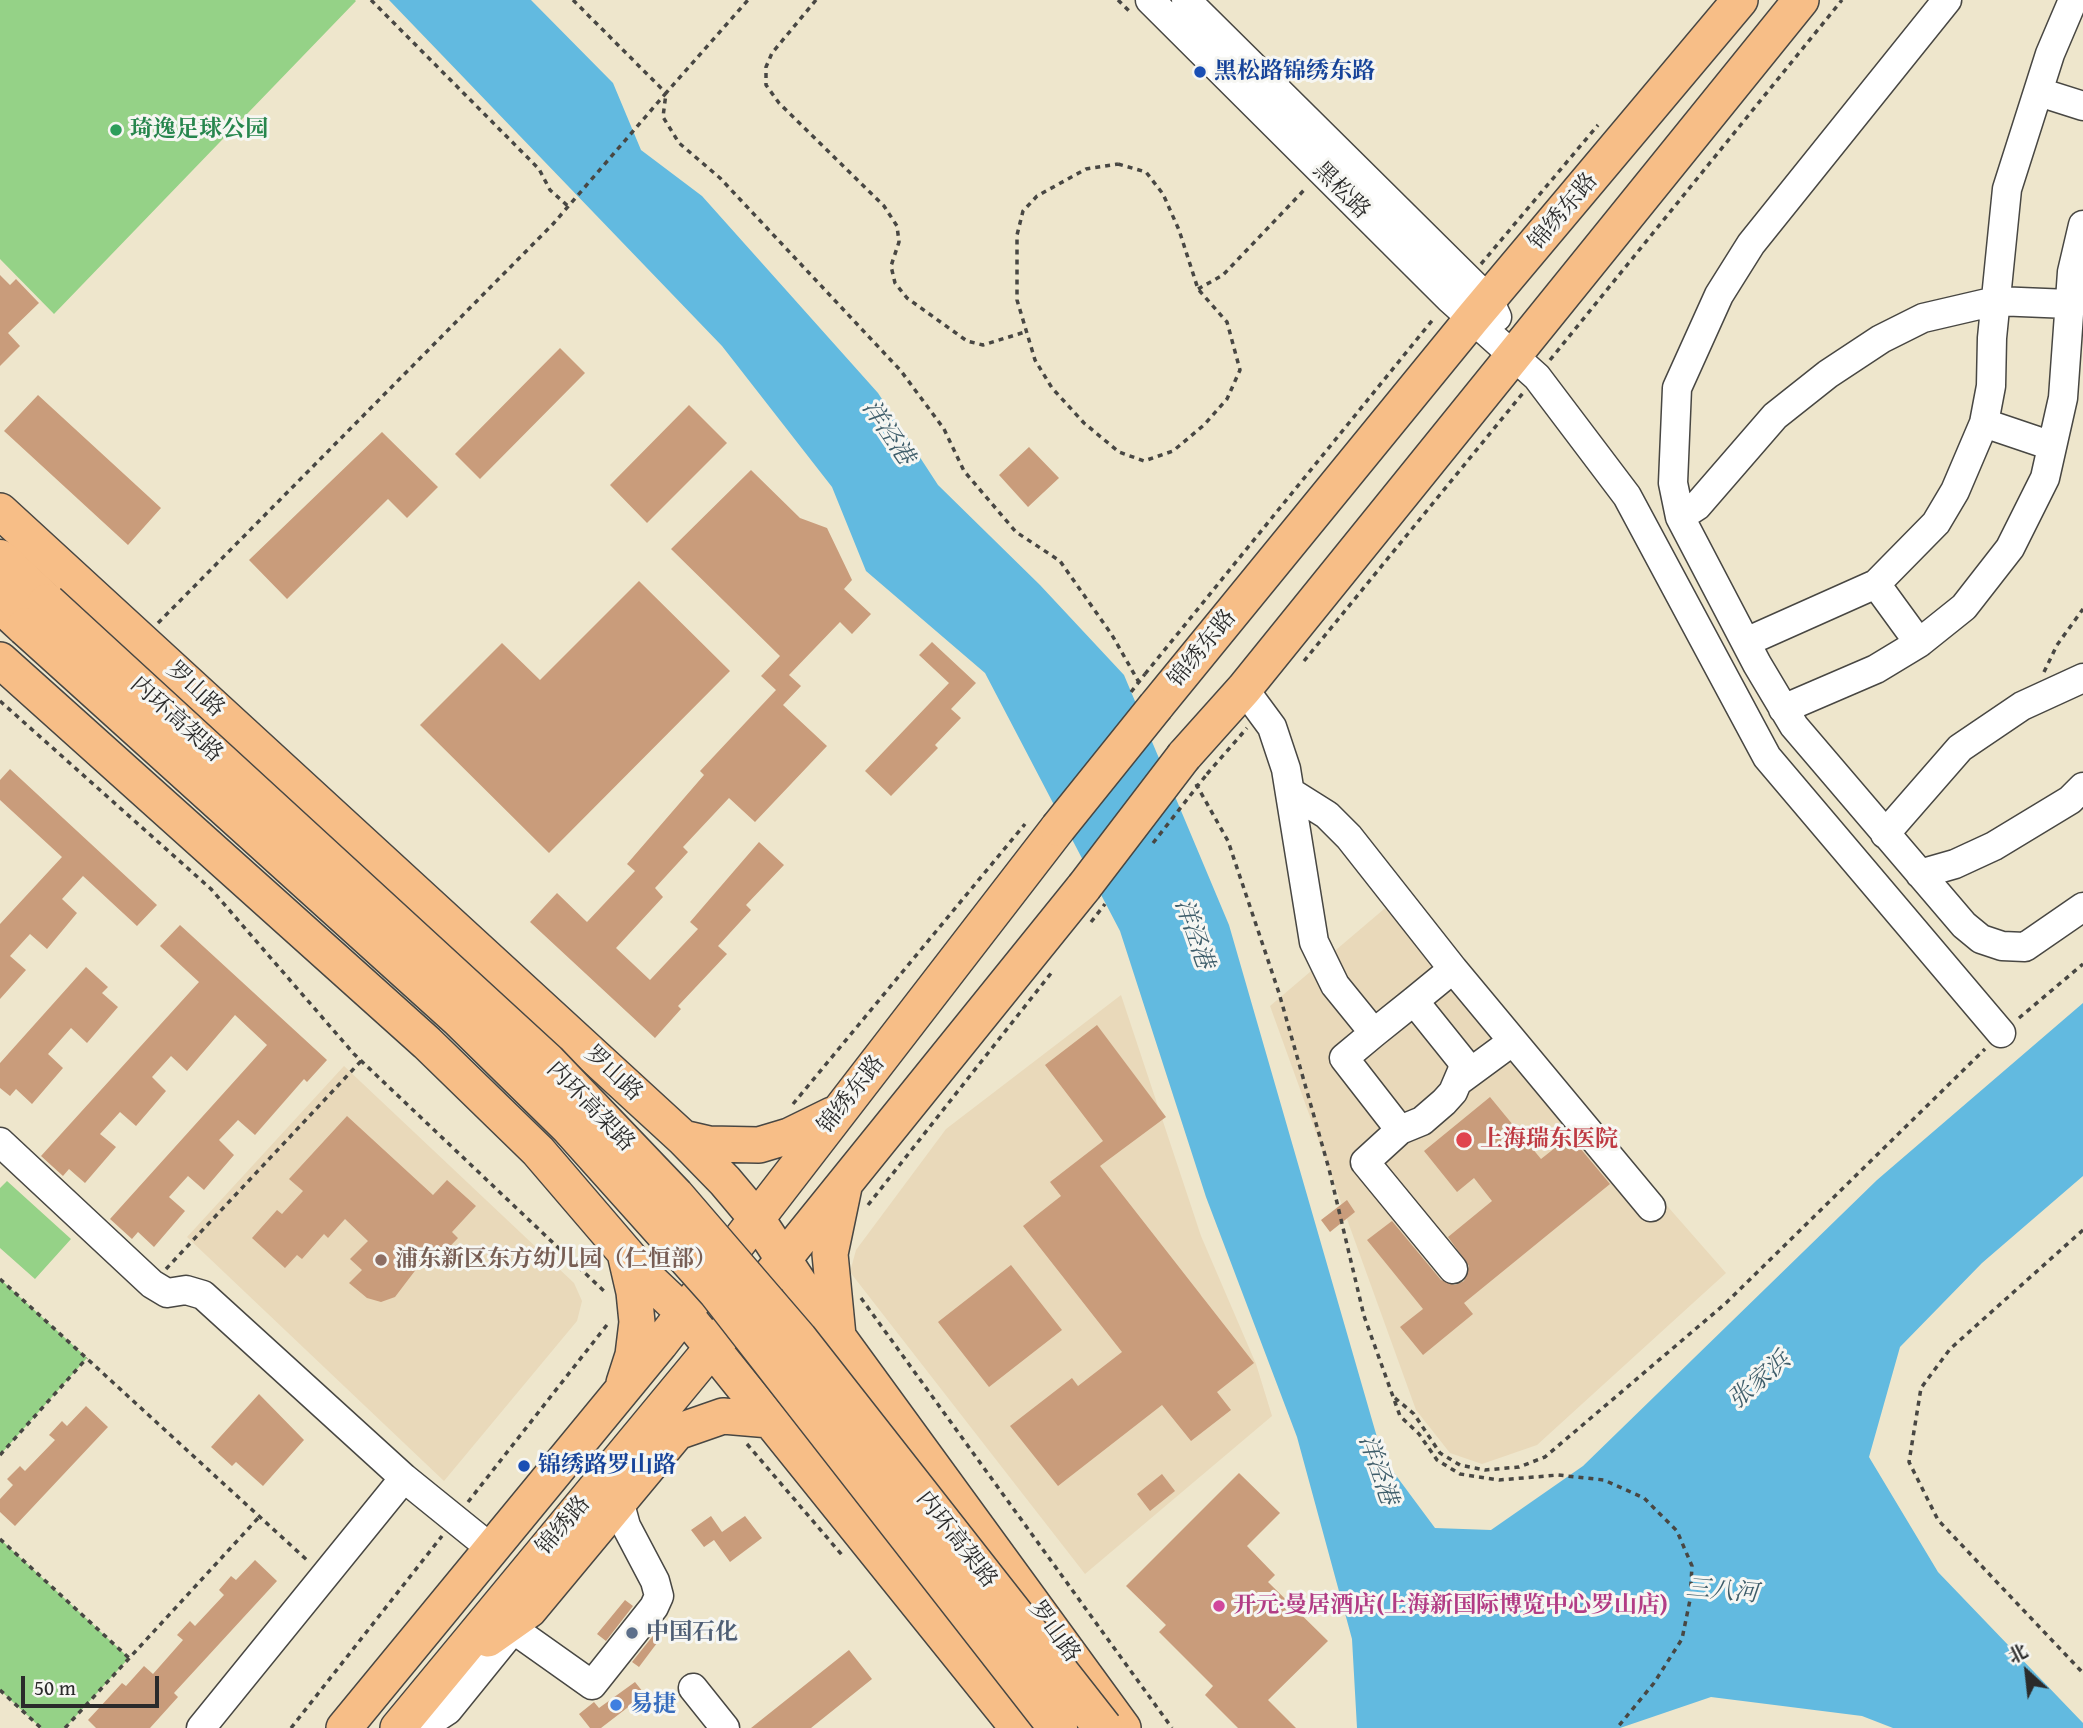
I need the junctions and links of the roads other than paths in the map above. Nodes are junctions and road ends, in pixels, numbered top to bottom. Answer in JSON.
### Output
{"nodes":[{"id":1,"x":1150,"y":0,"type":"edge"},
{"id":2,"x":1186,"y":0,"type":"edge"},
{"id":3,"x":1740,"y":0,"type":"edge"},
{"id":4,"x":1801,"y":0,"type":"edge"},
{"id":5,"x":1947,"y":0,"type":"edge"},
{"id":6,"x":2073,"y":0,"type":"edge"},
{"id":7,"x":2039,"y":92,"type":"junction"},
{"id":8,"x":2083,"y":106,"type":"edge"},
{"id":9,"x":2083,"y":225,"type":"edge"},
{"id":10,"x":1996,"y":301,"type":"junction"},
{"id":11,"x":2069,"y":304,"type":"junction"},
{"id":12,"x":1480,"y":310,"type":"junction"},
{"id":13,"x":1526,"y":365,"type":"junction"},
{"id":14,"x":1984,"y":423,"type":"junction"},
{"id":15,"x":2052,"y":446,"type":"junction"},
{"id":16,"x":0,"y":511,"type":"edge"},
{"id":17,"x":1680,"y":517,"type":"junction"},
{"id":18,"x":0,"y":559,"type":"edge"},
{"id":19,"x":1876,"y":584,"type":"junction"},
{"id":20,"x":25,"y":611,"type":"edge"},
{"id":21,"x":1746,"y":642,"type":"junction"},
{"id":22,"x":1919,"y":642,"type":"junction"},
{"id":23,"x":0,"y":660,"type":"edge"},
{"id":24,"x":2083,"y":678,"type":"edge"},
{"id":25,"x":1244,"y":690,"type":"junction"},
{"id":26,"x":1783,"y":709,"type":"junction"},
{"id":27,"x":2083,"y":774,"type":"edge"},
{"id":28,"x":1292,"y":793,"type":"junction"},
{"id":29,"x":2076,"y":794,"type":"edge"},
{"id":30,"x":1885,"y":834,"type":"junction"},
{"id":31,"x":1920,"y":874,"type":"junction"},
{"id":32,"x":2083,"y":907,"type":"edge"},
{"id":33,"x":1453,"y":969,"type":"junction"},
{"id":34,"x":1413,"y":1001,"type":"junction"},
{"id":35,"x":2001,"y":1032,"type":"road end"},
{"id":36,"x":1374,"y":1033,"type":"junction"},
{"id":37,"x":1513,"y":1041,"type":"junction"},
{"id":38,"x":1466,"y":1070,"type":"junction"},
{"id":39,"x":838,"y":1112,"type":"junction"},
{"id":40,"x":1400,"y":1129,"type":"junction"},
{"id":41,"x":682,"y":1138,"type":"junction"},
{"id":42,"x":0,"y":1142,"type":"edge"},
{"id":43,"x":846,"y":1180,"type":"junction"},
{"id":44,"x":1651,"y":1207,"type":"dead end"},
{"id":45,"x":757,"y":1219,"type":"junction"},
{"id":46,"x":625,"y":1253,"type":"junction"},
{"id":47,"x":783,"y":1259,"type":"junction"},
{"id":48,"x":1453,"y":1269,"type":"dead end"},
{"id":49,"x":684,"y":1313,"type":"junction"},
{"id":50,"x":838,"y":1336,"type":"junction"},
{"id":51,"x":712,"y":1348,"type":"junction"},
{"id":52,"x":621,"y":1393,"type":"junction"},
{"id":53,"x":770,"y":1420,"type":"junction"},
{"id":54,"x":404,"y":1478,"type":"junction"},
{"id":55,"x":620,"y":1504,"type":"junction"},
{"id":56,"x":492,"y":1550,"type":"junction"},
{"id":57,"x":521,"y":1619,"type":"junction"},
{"id":58,"x":450,"y":1665,"type":"junction"},
{"id":59,"x":693,"y":1688,"type":"dead end"},
{"id":60,"x":201,"y":1728,"type":"edge"},
{"id":61,"x":344,"y":1728,"type":"edge"},
{"id":62,"x":398,"y":1728,"type":"edge"},
{"id":63,"x":421,"y":1728,"type":"edge"},
{"id":64,"x":725,"y":1728,"type":"edge"},
{"id":65,"x":1018,"y":1728,"type":"edge"},
{"id":66,"x":1058,"y":1728,"type":"edge"},
{"id":67,"x":1103,"y":1728,"type":"edge"},
{"id":68,"x":1124,"y":1728,"type":"edge"}],
"edges":[{"from":1,"to":12,"type":"street","name":"黑松路"},
{"from":2,"to":12,"type":"street"},
{"from":3,"to":12,"type":"main road","name":"锦绣东路"},
{"from":4,"to":13,"type":"main road"},
{"from":5,"to":17,"type":"street"},
{"from":6,"to":7,"type":"street"},
{"from":7,"to":8,"type":"street"},
{"from":7,"to":10,"type":"street"},
{"from":9,"to":11,"type":"street"},
{"from":10,"to":11,"type":"street"},
{"from":10,"to":14,"type":"street"},
{"from":10,"to":17,"type":"street"},
{"from":11,"to":15,"type":"street"},
{"from":12,"to":13,"type":"street"},
{"from":12,"to":39,"type":"main road","name":"锦绣东路","bridge":true},
{"from":13,"to":25,"type":"main road"},
{"from":13,"to":35,"type":"street"},
{"from":14,"to":15,"type":"street"},
{"from":14,"to":19,"type":"street"},
{"from":15,"to":22,"type":"street"},
{"from":16,"to":41,"type":"main road","name":"罗山路"},
{"from":17,"to":21,"type":"street"},
{"from":18,"to":20,"type":"highway","name":"内环高架路"},
{"from":19,"to":21,"type":"street"},
{"from":19,"to":22,"type":"street"},
{"from":20,"to":66,"type":"highway","name":"内环高架路","bridge":true},
{"from":20,"to":67,"type":"highway","name":"内环高架路","bridge":true},
{"from":21,"to":26,"type":"street"},
{"from":22,"to":26,"type":"street"},
{"from":23,"to":46,"type":"main road"},
{"from":24,"to":30,"type":"street"},
{"from":25,"to":28,"type":"street"},
{"from":25,"to":43,"type":"main road","bridge":true},
{"from":26,"to":30,"type":"street"},
{"from":27,"to":29,"type":"street"},
{"from":28,"to":33,"type":"street"},
{"from":28,"to":36,"type":"street"},
{"from":29,"to":31,"type":"street"},
{"from":30,"to":31,"type":"street"},
{"from":31,"to":32,"type":"street"},
{"from":33,"to":34,"type":"street"},
{"from":33,"to":37,"type":"street"},
{"from":34,"to":36,"type":"street"},
{"from":34,"to":38,"type":"street"},
{"from":36,"to":40,"type":"street"},
{"from":37,"to":38,"type":"street"},
{"from":37,"to":44,"type":"street"},
{"from":38,"to":40,"type":"street"},
{"from":39,"to":41,"type":"main road"},
{"from":39,"to":45,"type":"main road","name":"锦绣东路"},
{"from":40,"to":48,"type":"street"},
{"from":41,"to":45,"type":"main road","name":"罗山路"},
{"from":42,"to":54,"type":"street"},
{"from":43,"to":47,"type":"main road"},
{"from":43,"to":50,"type":"main road"},
{"from":45,"to":47,"type":"main road","name":"罗山路"},
{"from":45,"to":49,"type":"main road","name":"锦绣东路"},
{"from":46,"to":49,"type":"main road"},
{"from":46,"to":52,"type":"main road"},
{"from":47,"to":50,"type":"main road","name":"罗山路"},
{"from":47,"to":51,"type":"main road","name":"锦绣路"},
{"from":49,"to":51,"type":"main road"},
{"from":49,"to":52,"type":"main road","name":"锦绣路"},
{"from":50,"to":68,"type":"main road","name":"罗山路"},
{"from":51,"to":53,"type":"main road"},
{"from":51,"to":58,"type":"main road","name":"锦绣路"},
{"from":52,"to":56,"type":"main road","name":"锦绣路"},
{"from":53,"to":55,"type":"main road"},
{"from":53,"to":65,"type":"main road"},
{"from":54,"to":56,"type":"street"},
{"from":54,"to":60,"type":"street"},
{"from":55,"to":57,"type":"main road"},
{"from":55,"to":57,"type":"street"},
{"from":56,"to":61,"type":"main road","name":"锦绣路"},
{"from":57,"to":58,"type":"main road"},
{"from":57,"to":63,"type":"street"},
{"from":58,"to":62,"type":"main road","name":"锦绣路"},
{"from":59,"to":64,"type":"street"}]}
